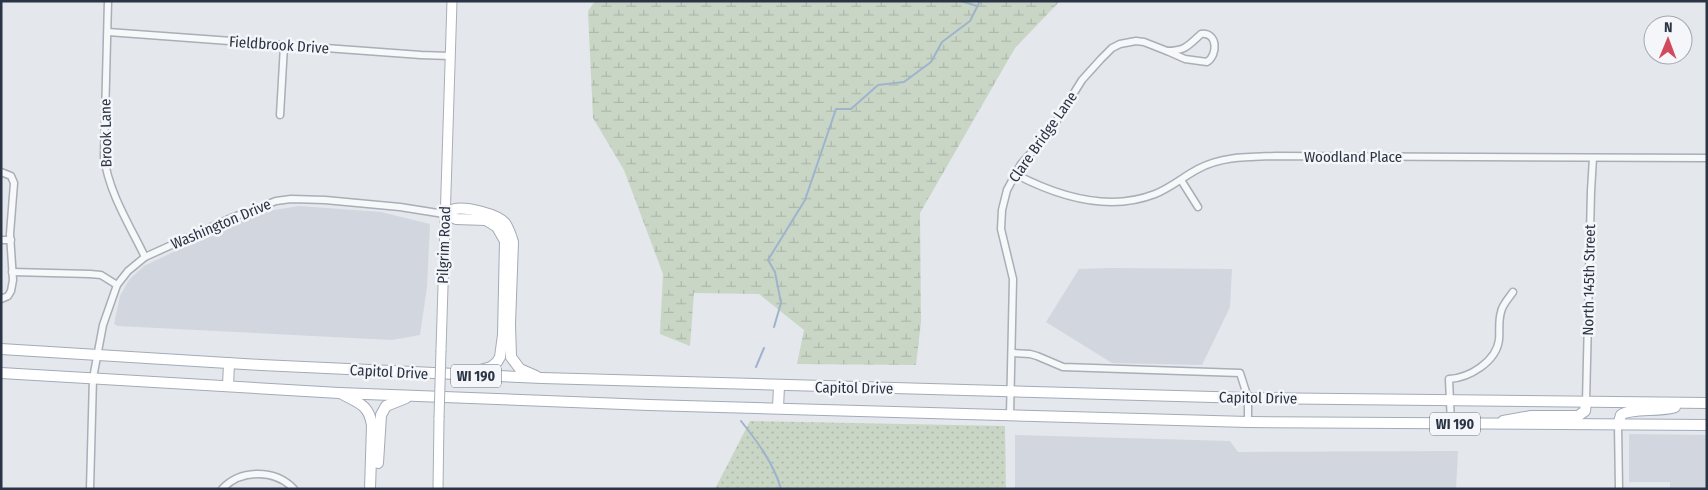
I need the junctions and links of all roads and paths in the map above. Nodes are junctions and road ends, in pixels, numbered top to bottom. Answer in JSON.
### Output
{"nodes":[{"id":1,"x":108,"y":1,"type":"edge"},
{"id":2,"x":452,"y":1,"type":"edge"},
{"id":3,"x":108,"y":32,"type":"junction"},
{"id":4,"x":284,"y":46,"type":"junction"},
{"id":5,"x":1167,"y":51,"type":"junction"},
{"id":6,"x":450,"y":56,"type":"junction"},
{"id":7,"x":280,"y":115,"type":"dead end"},
{"id":8,"x":1593,"y":158,"type":"junction"},
{"id":9,"x":1707,"y":158,"type":"edge"},
{"id":10,"x":1,"y":172,"type":"edge"},
{"id":11,"x":1015,"y":174,"type":"junction"},
{"id":12,"x":1181,"y":180,"type":"junction"},
{"id":13,"x":1198,"y":207,"type":"dead end"},
{"id":14,"x":444,"y":214,"type":"junction"},
{"id":15,"x":1,"y":240,"type":"edge"},
{"id":16,"x":11,"y":240,"type":"junction"},
{"id":17,"x":145,"y":257,"type":"junction"},
{"id":18,"x":12,"y":272,"type":"junction"},
{"id":19,"x":117,"y":285,"type":"junction"},
{"id":20,"x":1513,"y":292,"type":"dead end"},
{"id":21,"x":1,"y":299,"type":"edge"},
{"id":22,"x":1,"y":349,"type":"edge"},
{"id":23,"x":1012,"y":353,"type":"junction"},
{"id":24,"x":97,"y":354,"type":"junction"},
{"id":25,"x":229,"y":363,"type":"junction"},
{"id":26,"x":1,"y":373,"type":"edge"},
{"id":27,"x":462,"y":376,"type":"junction"},
{"id":28,"x":93,"y":378,"type":"junction"},
{"id":29,"x":542,"y":378,"type":"junction"},
{"id":30,"x":228,"y":386,"type":"junction"},
{"id":31,"x":779,"y":386,"type":"junction"},
{"id":32,"x":1011,"y":392,"type":"junction"},
{"id":33,"x":339,"y":393,"type":"junction"},
{"id":34,"x":411,"y":396,"type":"junction"},
{"id":35,"x":1248,"y":398,"type":"junction"},
{"id":36,"x":1451,"y":400,"type":"junction"},
{"id":37,"x":1586,"y":403,"type":"junction"},
{"id":38,"x":1688,"y":403,"type":"junction"},
{"id":39,"x":1707,"y":403,"type":"edge"},
{"id":40,"x":778,"y":408,"type":"junction"},
{"id":41,"x":1010,"y":415,"type":"junction"},
{"id":42,"x":1248,"y":422,"type":"junction"},
{"id":43,"x":1451,"y":424,"type":"junction"},
{"id":44,"x":1493,"y":425,"type":"junction"},
{"id":45,"x":1707,"y":425,"type":"edge"},
{"id":46,"x":1618,"y":426,"type":"junction"},
{"id":47,"x":90,"y":489,"type":"edge"},
{"id":48,"x":222,"y":489,"type":"edge"},
{"id":49,"x":294,"y":489,"type":"edge"},
{"id":50,"x":370,"y":489,"type":"edge"},
{"id":51,"x":376,"y":489,"type":"edge"},
{"id":52,"x":438,"y":489,"type":"edge"},
{"id":53,"x":1619,"y":489,"type":"edge"}],
"edges":[{"from":1,"to":3,"type":"street","name":"Brook Lane"},
{"from":2,"to":6,"type":"main road","name":"Pilgrim Road"},
{"from":3,"to":4,"type":"street","name":"Fieldbrook Drive"},
{"from":3,"to":17,"type":"street","name":"Brook Lane"},
{"from":4,"to":6,"type":"street","name":"Fieldbrook Drive"},
{"from":4,"to":7,"type":"street"},
{"from":5,"to":5,"type":"street","name":"Clare Bridge Lane"},
{"from":5,"to":11,"type":"street","name":"Clare Bridge Lane"},
{"from":6,"to":14,"type":"main road","name":"Pilgrim Road"},
{"from":8,"to":9,"type":"street","name":"Woodland Place"},
{"from":8,"to":12,"type":"street","name":"Woodland Place"},
{"from":8,"to":37,"type":"street","name":"North 145th Street"},
{"from":10,"to":16,"type":"street"},
{"from":11,"to":12,"type":"street","name":"Woodland Place"},
{"from":11,"to":23,"type":"street","name":"Clare Bridge Lane"},
{"from":12,"to":13,"type":"street"},
{"from":14,"to":17,"type":"street","name":"Washington Drive"},
{"from":14,"to":27,"type":"main road"},
{"from":14,"to":29,"type":"main road"},
{"from":14,"to":52,"type":"main road","name":"Pilgrim Road","bridge":true},
{"from":15,"to":16,"type":"street"},
{"from":16,"to":18,"type":"street"},
{"from":17,"to":19,"type":"street","name":"Washington Drive"},
{"from":18,"to":19,"type":"street"},
{"from":18,"to":21,"type":"street"},
{"from":19,"to":24,"type":"street"},
{"from":20,"to":36,"type":"street"},
{"from":22,"to":24,"type":"main road","name":"Capitol Drive","number":"WI 190"},
{"from":23,"to":32,"type":"street","name":"Clare Bridge Lane"},
{"from":23,"to":35,"type":"street"},
{"from":24,"to":25,"type":"main road","name":"Capitol Drive","number":"WI 190"},
{"from":24,"to":28,"type":"street"},
{"from":25,"to":27,"type":"main road","name":"Capitol Drive","number":"WI 190"},
{"from":25,"to":30,"type":"main road"},
{"from":26,"to":28,"type":"main road","name":"Capitol Drive","number":"WI 190"},
{"from":27,"to":29,"type":"main road","name":"Capitol Drive","number":"WI 190"},
{"from":28,"to":30,"type":"main road","name":"Capitol Drive","number":"WI 190"},
{"from":28,"to":47,"type":"street"},
{"from":29,"to":31,"type":"main road","name":"Capitol Drive","number":"WI 190"},
{"from":30,"to":33,"type":"main road","name":"Capitol Drive","number":"WI 190"},
{"from":31,"to":32,"type":"main road","name":"Capitol Drive","number":"WI 190"},
{"from":31,"to":40,"type":"main road"},
{"from":32,"to":35,"type":"main road","name":"Capitol Drive","number":"WI 190"},
{"from":32,"to":41,"type":"street","name":"Clare Bridge Lane"},
{"from":33,"to":34,"type":"main road","name":"Capitol Drive","number":"WI 190"},
{"from":33,"to":50,"type":"main road"},
{"from":34,"to":40,"type":"main road","name":"Capitol Drive","number":"WI 190"},
{"from":34,"to":51,"type":"main road"},
{"from":35,"to":36,"type":"main road","name":"Capitol Drive","number":"WI 190"},
{"from":35,"to":42,"type":"street"},
{"from":36,"to":37,"type":"main road","name":"Capitol Drive","number":"WI 190"},
{"from":36,"to":43,"type":"street"},
{"from":37,"to":38,"type":"main road","name":"Capitol Drive","number":"WI 190"},
{"from":37,"to":44,"type":"main road"},
{"from":38,"to":39,"type":"main road","name":"Capitol Drive","number":"WI 190"},
{"from":38,"to":46,"type":"main road"},
{"from":40,"to":41,"type":"main road","name":"Capitol Drive","number":"WI 190"},
{"from":41,"to":42,"type":"main road","name":"Capitol Drive","number":"WI 190"},
{"from":42,"to":43,"type":"main road","name":"Capitol Drive","number":"WI 190"},
{"from":43,"to":44,"type":"main road","name":"Capitol Drive","number":"WI 190"},
{"from":44,"to":46,"type":"main road","name":"Capitol Drive","number":"WI 190"},
{"from":45,"to":46,"type":"main road","name":"Capitol Drive","number":"WI 190"},
{"from":46,"to":53,"type":"street"},
{"from":48,"to":49,"type":"street"}]}
